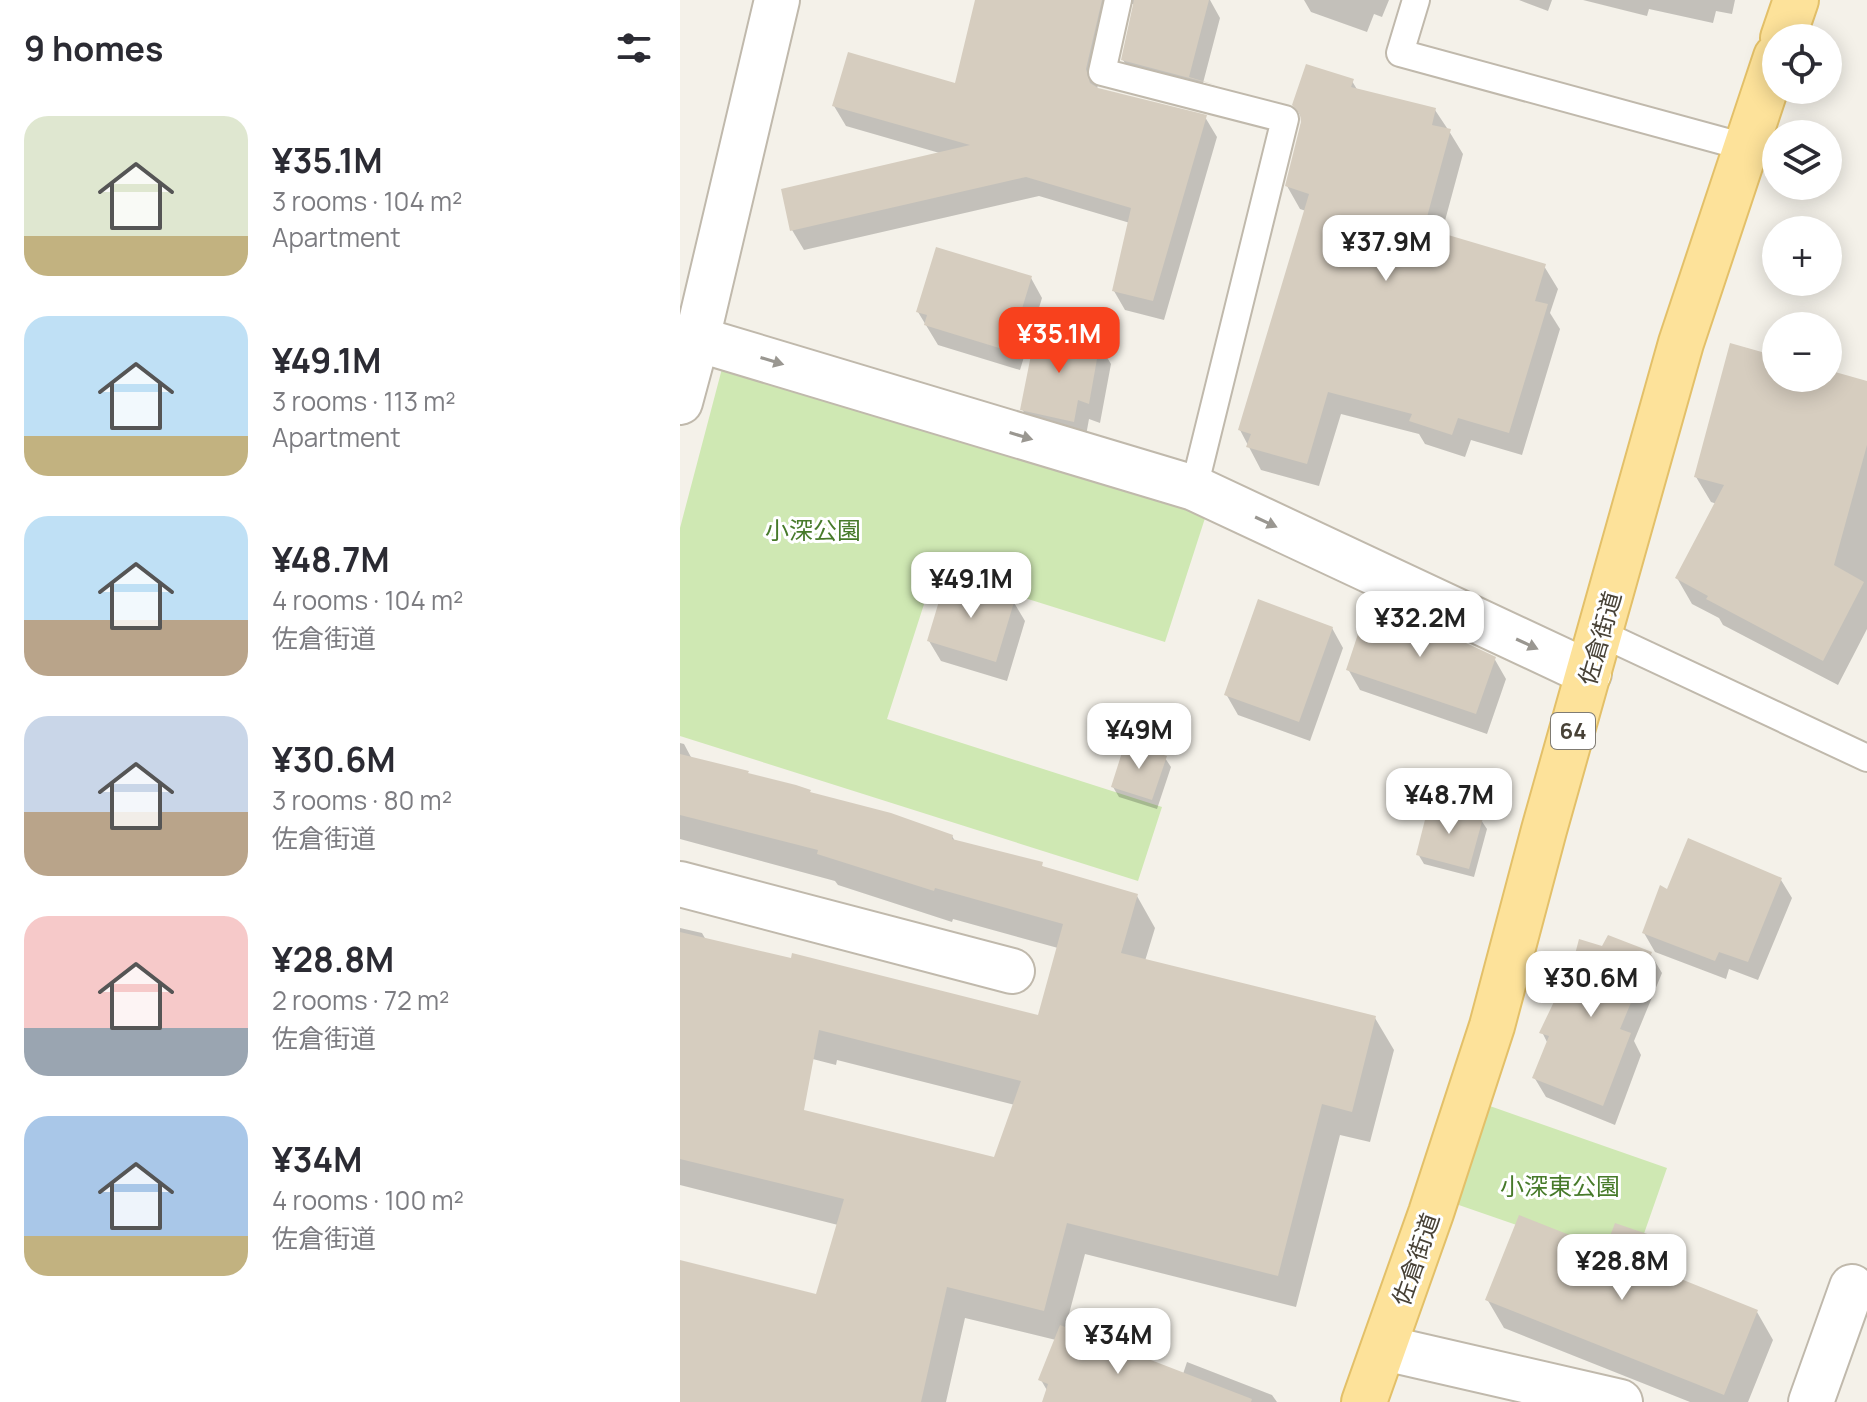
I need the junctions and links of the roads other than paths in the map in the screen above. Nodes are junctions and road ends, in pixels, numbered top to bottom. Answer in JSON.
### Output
{"nodes":[{"id":1,"x":777,"y":0,"type":"edge"},
{"id":2,"x":1118,"y":0,"type":"edge"},
{"id":3,"x":1416,"y":0,"type":"edge"},
{"id":4,"x":1796,"y":0,"type":"edge"},
{"id":5,"x":1788,"y":24,"type":"edge"},
{"id":6,"x":1762,"y":98,"type":"edge"},
{"id":7,"x":1745,"y":147,"type":"junction"},
{"id":8,"x":689,"y":336,"type":"edge"},
{"id":9,"x":680,"y":402,"type":"edge"},
{"id":10,"x":1194,"y":488,"type":"junction"},
{"id":11,"x":1595,"y":653,"type":"junction"},
{"id":12,"x":1867,"y":758,"type":"edge"},
{"id":13,"x":680,"y":884,"type":"edge"},
{"id":14,"x":1012,"y":971,"type":"dead end"},
{"id":15,"x":1852,"y":1287,"type":"dead end"},
{"id":16,"x":1385,"y":1348,"type":"junction"},
{"id":17,"x":1821,"y":1399,"type":"edge"},
{"id":18,"x":1364,"y":1402,"type":"edge"},
{"id":19,"x":1620,"y":1402,"type":"edge"}],
"edges":[{"from":1,"to":8,"type":"street"},
{"from":2,"to":10,"type":"lane"},
{"from":3,"to":7,"type":"lane"},
{"from":4,"to":5,"type":"main road"},
{"from":6,"to":7,"type":"main road","name":"佐倉街道","number":"64"},
{"from":7,"to":11,"type":"main road","name":"佐倉街道","number":"64"},
{"from":8,"to":9,"type":"street"},
{"from":8,"to":10,"type":"street","one_way":true},
{"from":10,"to":11,"type":"street","one_way":true},
{"from":11,"to":12,"type":"lane"},
{"from":11,"to":16,"type":"main road","name":"佐倉街道","number":"64"},
{"from":13,"to":14,"type":"street"},
{"from":15,"to":17,"type":"street"},
{"from":16,"to":18,"type":"main road","name":"佐倉街道","number":"64"},
{"from":16,"to":19,"type":"street"}]}
